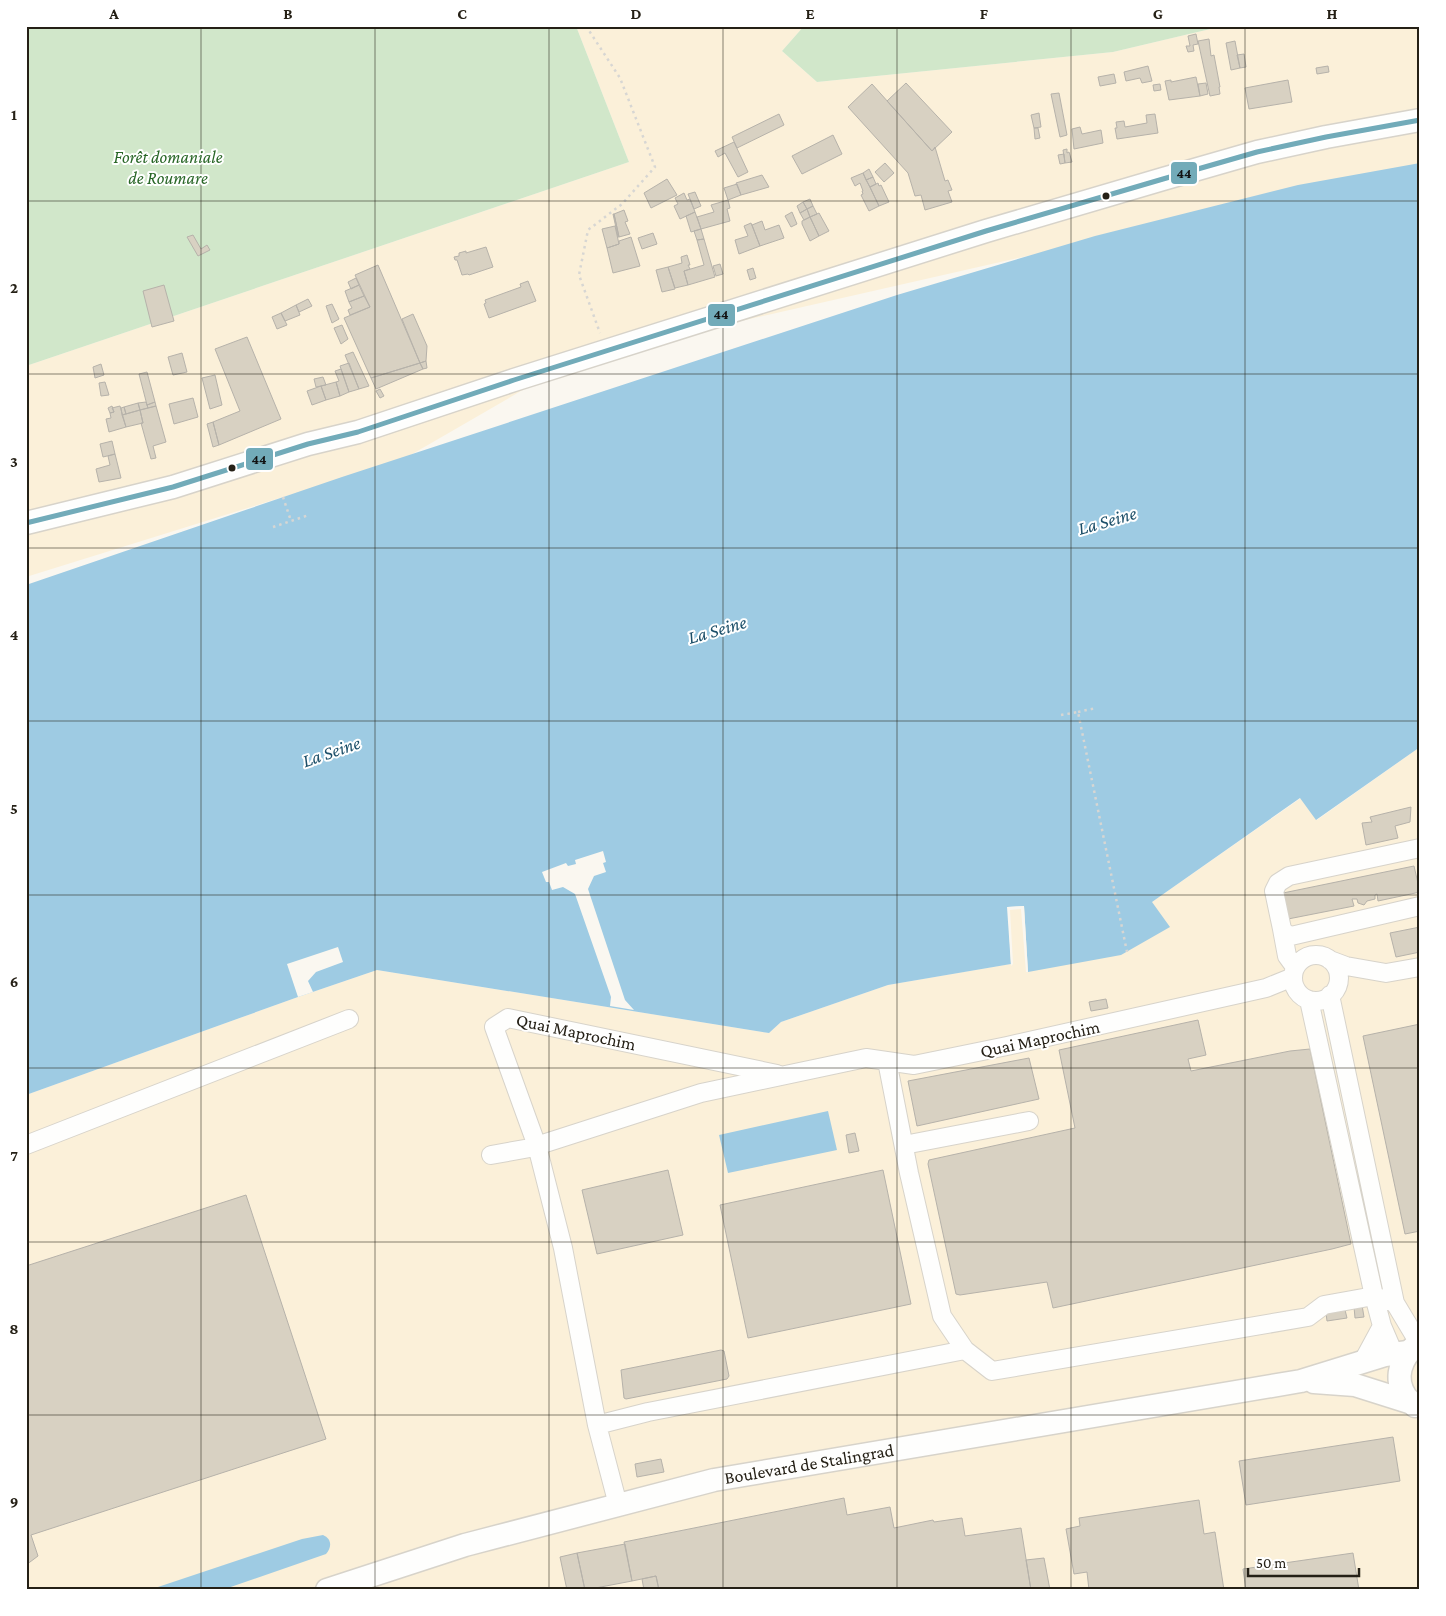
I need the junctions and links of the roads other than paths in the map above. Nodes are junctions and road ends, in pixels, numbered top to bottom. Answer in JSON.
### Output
{"nodes":[{"id":1,"x":1420,"y":120,"type":"edge"},
{"id":2,"x":26,"y":523,"type":"edge"},
{"id":3,"x":1420,"y":848,"type":"edge"},
{"id":4,"x":1420,"y":906,"type":"edge"},
{"id":5,"x":1282,"y":929,"type":"junction"},
{"id":6,"x":1330,"y":960,"type":"junction"},
{"id":7,"x":1420,"y":967,"type":"edge"},
{"id":8,"x":1294,"y":972,"type":"junction"},
{"id":9,"x":1330,"y":995,"type":"junction"},
{"id":10,"x":1310,"y":1000,"type":"junction"},
{"id":11,"x":349,"y":1019,"type":"dead end"},
{"id":12,"x":887,"y":1061,"type":"junction"},
{"id":13,"x":784,"y":1076,"type":"junction"},
{"id":14,"x":1030,"y":1121,"type":"dead end"},
{"id":15,"x":26,"y":1145,"type":"edge"},
{"id":16,"x":904,"y":1145,"type":"junction"},
{"id":17,"x":537,"y":1146,"type":"junction"},
{"id":18,"x":491,"y":1155,"type":"dead end"},
{"id":19,"x":1374,"y":1296,"type":"junction"},
{"id":20,"x":1395,"y":1303,"type":"junction"},
{"id":21,"x":1382,"y":1326,"type":"junction"},
{"id":22,"x":1410,"y":1348,"type":"edge"},
{"id":23,"x":965,"y":1350,"type":"junction"},
{"id":24,"x":1362,"y":1363,"type":"junction"},
{"id":25,"x":1301,"y":1381,"type":"junction"},
{"id":26,"x":1416,"y":1406,"type":"edge"},
{"id":27,"x":598,"y":1425,"type":"junction"},
{"id":28,"x":618,"y":1505,"type":"junction"},
{"id":29,"x":327,"y":1590,"type":"edge"}],
"edges":[{"from":1,"to":2,"type":"main road"},
{"from":3,"to":5,"type":"lane"},
{"from":4,"to":5,"type":"lane"},
{"from":5,"to":8,"type":"lane"},
{"from":6,"to":7,"type":"lane"},
{"from":6,"to":8,"type":"lane"},
{"from":6,"to":9,"type":"lane"},
{"from":8,"to":10,"type":"lane"},
{"from":8,"to":12,"type":"lane","name":"Quai Maprochim"},
{"from":9,"to":10,"type":"lane"},
{"from":9,"to":20,"type":"lane"},
{"from":10,"to":19,"type":"lane"},
{"from":11,"to":15,"type":"lane"},
{"from":12,"to":13,"type":"lane","name":"Quai Maprochim"},
{"from":12,"to":16,"type":"lane"},
{"from":13,"to":17,"type":"lane","name":"Quai Maprochim"},
{"from":13,"to":17,"type":"lane","name":"Quai Maprochim"},
{"from":14,"to":16,"type":"lane"},
{"from":16,"to":23,"type":"lane"},
{"from":17,"to":18,"type":"lane","name":"Quai Maprochim"},
{"from":17,"to":27,"type":"lane","name":"Quai Maprochim"},
{"from":19,"to":20,"type":"lane"},
{"from":19,"to":21,"type":"lane"},
{"from":19,"to":23,"type":"lane"},
{"from":20,"to":22,"type":"lane"},
{"from":21,"to":22,"type":"lane"},
{"from":21,"to":24,"type":"lane"},
{"from":22,"to":24,"type":"main road","name":"Boulevard de Stalingrad"},
{"from":22,"to":26,"type":"main road"},
{"from":23,"to":27,"type":"lane"},
{"from":24,"to":25,"type":"main road","name":"Boulevard de Stalingrad"},
{"from":25,"to":26,"type":"main road","name":"Boulevard de Stalingrad"},
{"from":25,"to":28,"type":"main road","name":"Boulevard de Stalingrad"},
{"from":27,"to":28,"type":"lane","name":"Quai Maprochim"},
{"from":28,"to":29,"type":"main road","name":"Boulevard de Stalingrad"}]}
